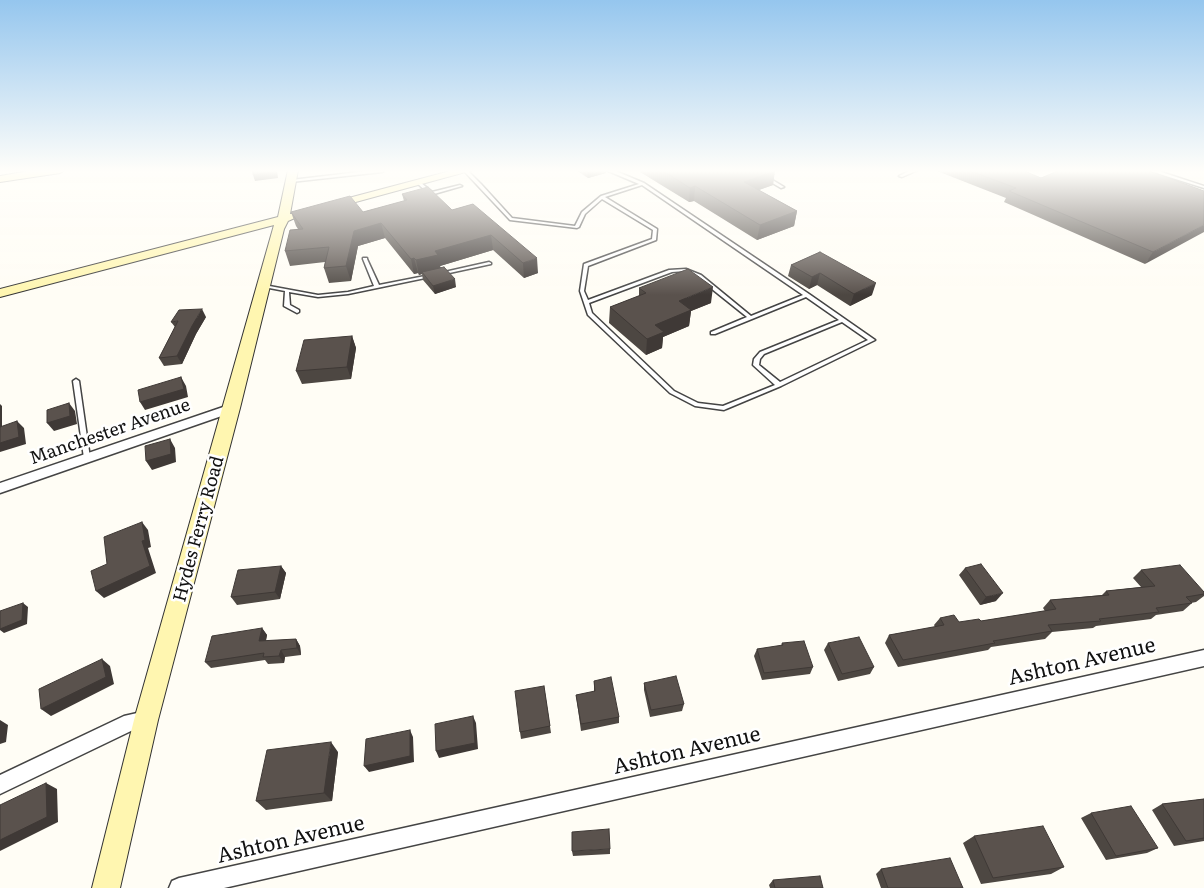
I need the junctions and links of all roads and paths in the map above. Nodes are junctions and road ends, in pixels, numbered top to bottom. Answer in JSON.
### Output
{"nodes":[{"id":1,"x":285,"y":211,"type":"edge"},
{"id":2,"x":504,"y":211,"type":"edge"},
{"id":3,"x":585,"y":211,"type":"edge"},
{"id":4,"x":625,"y":211,"type":"edge"},
{"id":5,"x":684,"y":211,"type":"edge"},
{"id":6,"x":301,"y":214,"type":"edge"},
{"id":7,"x":283,"y":219,"type":"junction"},
{"id":8,"x":366,"y":259,"type":"dead end"},
{"id":9,"x":489,"y":263,"type":"dead end"},
{"id":10,"x":264,"y":286,"type":"junction"},
{"id":11,"x":377,"y":287,"type":"junction"},
{"id":12,"x":287,"y":291,"type":"junction"},
{"id":13,"x":0,"y":293,"type":"edge"},
{"id":14,"x":807,"y":295,"type":"junction"},
{"id":15,"x":586,"y":302,"type":"junction"},
{"id":16,"x":297,"y":311,"type":"dead end"},
{"id":17,"x":751,"y":318,"type":"junction"},
{"id":18,"x":842,"y":320,"type":"junction"},
{"id":19,"x":713,"y":333,"type":"dead end"},
{"id":20,"x":76,"y":381,"type":"dead end"},
{"id":21,"x":779,"y":385,"type":"junction"},
{"id":22,"x":232,"y":408,"type":"junction"},
{"id":23,"x":87,"y":458,"type":"junction"},
{"id":24,"x":0,"y":488,"type":"edge"},
{"id":25,"x":1204,"y":658,"type":"edge"},
{"id":26,"x":146,"y":720,"type":"junction"},
{"id":27,"x":0,"y":786,"type":"edge"},
{"id":28,"x":106,"y":888,"type":"edge"},
{"id":29,"x":179,"y":888,"type":"edge"}],
"edges":[{"from":1,"to":7,"type":"street","name":"Hydes Ferry Road"},
{"from":2,"to":3,"type":"lane"},
{"from":4,"to":15,"type":"lane"},
{"from":5,"to":14,"type":"lane"},
{"from":6,"to":7,"type":"street"},
{"from":7,"to":10,"type":"street","name":"Hydes Ferry Road"},
{"from":7,"to":13,"type":"street"},
{"from":8,"to":11,"type":"lane"},
{"from":9,"to":11,"type":"lane"},
{"from":10,"to":12,"type":"lane"},
{"from":10,"to":22,"type":"street","name":"Hydes Ferry Road"},
{"from":11,"to":12,"type":"lane"},
{"from":12,"to":16,"type":"lane"},
{"from":14,"to":17,"type":"lane"},
{"from":14,"to":18,"type":"lane"},
{"from":15,"to":17,"type":"lane"},
{"from":15,"to":21,"type":"lane"},
{"from":17,"to":19,"type":"lane"},
{"from":18,"to":21,"type":"lane"},
{"from":18,"to":21,"type":"lane"},
{"from":20,"to":23,"type":"lane"},
{"from":22,"to":23,"type":"street","name":"Manchester Avenue"},
{"from":22,"to":26,"type":"street","name":"Hydes Ferry Road"},
{"from":23,"to":24,"type":"street","name":"Manchester Avenue"},
{"from":25,"to":29,"type":"street","name":"Ashton Avenue"},
{"from":26,"to":27,"type":"street"},
{"from":26,"to":28,"type":"street","name":"Hydes Ferry Road"}]}
